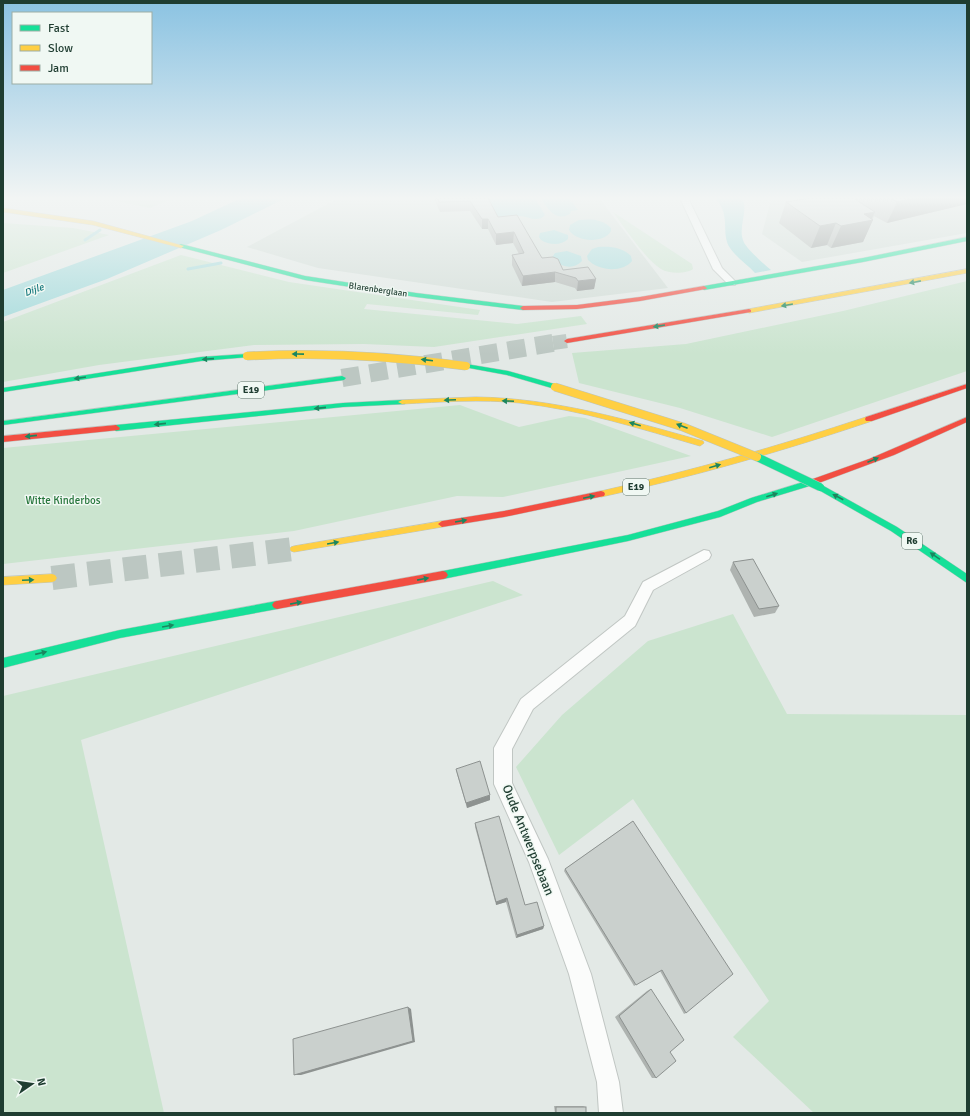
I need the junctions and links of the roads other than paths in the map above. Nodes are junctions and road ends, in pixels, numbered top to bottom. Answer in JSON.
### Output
{"nodes":[{"id":1,"x":193,"y":250,"type":"edge"},
{"id":2,"x":710,"y":250,"type":"edge"},
{"id":3,"x":912,"y":250,"type":"edge"},
{"id":4,"x":967,"y":271,"type":"edge"},
{"id":5,"x":732,"y":283,"type":"junction"},
{"id":6,"x":567,"y":341,"type":"tunnel mouth"},
{"id":7,"x":342,"y":378,"type":"tunnel mouth"},
{"id":8,"x":967,"y":386,"type":"edge"},
{"id":9,"x":3,"y":390,"type":"edge"},
{"id":10,"x":89,"y":402,"type":"dead end"},
{"id":11,"x":160,"y":403,"type":"junction"},
{"id":12,"x":967,"y":419,"type":"edge"},
{"id":13,"x":3,"y":423,"type":"edge"},
{"id":14,"x":3,"y":439,"type":"edge"},
{"id":15,"x":820,"y":487,"type":"junction"},
{"id":16,"x":294,"y":549,"type":"tunnel mouth"},
{"id":17,"x":704,"y":555,"type":"dead end"},
{"id":18,"x":52,"y":578,"type":"tunnel mouth"},
{"id":19,"x":967,"y":579,"type":"edge"},
{"id":20,"x":3,"y":581,"type":"edge"},
{"id":21,"x":3,"y":663,"type":"edge"},
{"id":22,"x":611,"y":1113,"type":"edge"}],
"edges":[{"from":1,"to":5,"type":"main road","name":"Blarenberglaan"},
{"from":2,"to":5,"type":"street"},
{"from":3,"to":5,"type":"main road","name":"Blarenberglaan"},
{"from":4,"to":6,"type":"main road","one_way":true},
{"from":7,"to":11,"type":"main road","number":"E19"},
{"from":16,"to":8,"type":"main road","number":"E19","one_way":true},
{"from":15,"to":9,"type":"main road","one_way":true,"bridge":true},
{"from":10,"to":11,"type":"main road"},
{"from":11,"to":13,"type":"main road","number":"E19"},
{"from":21,"to":12,"type":"main road","one_way":true},
{"from":15,"to":14,"type":"main road","one_way":true,"bridge":true},
{"from":19,"to":15,"type":"main road","number":"R6","one_way":true},
{"from":17,"to":22,"type":"street","name":"Oude Antwerpsebaan"},
{"from":20,"to":18,"type":"main road","one_way":true}]}
